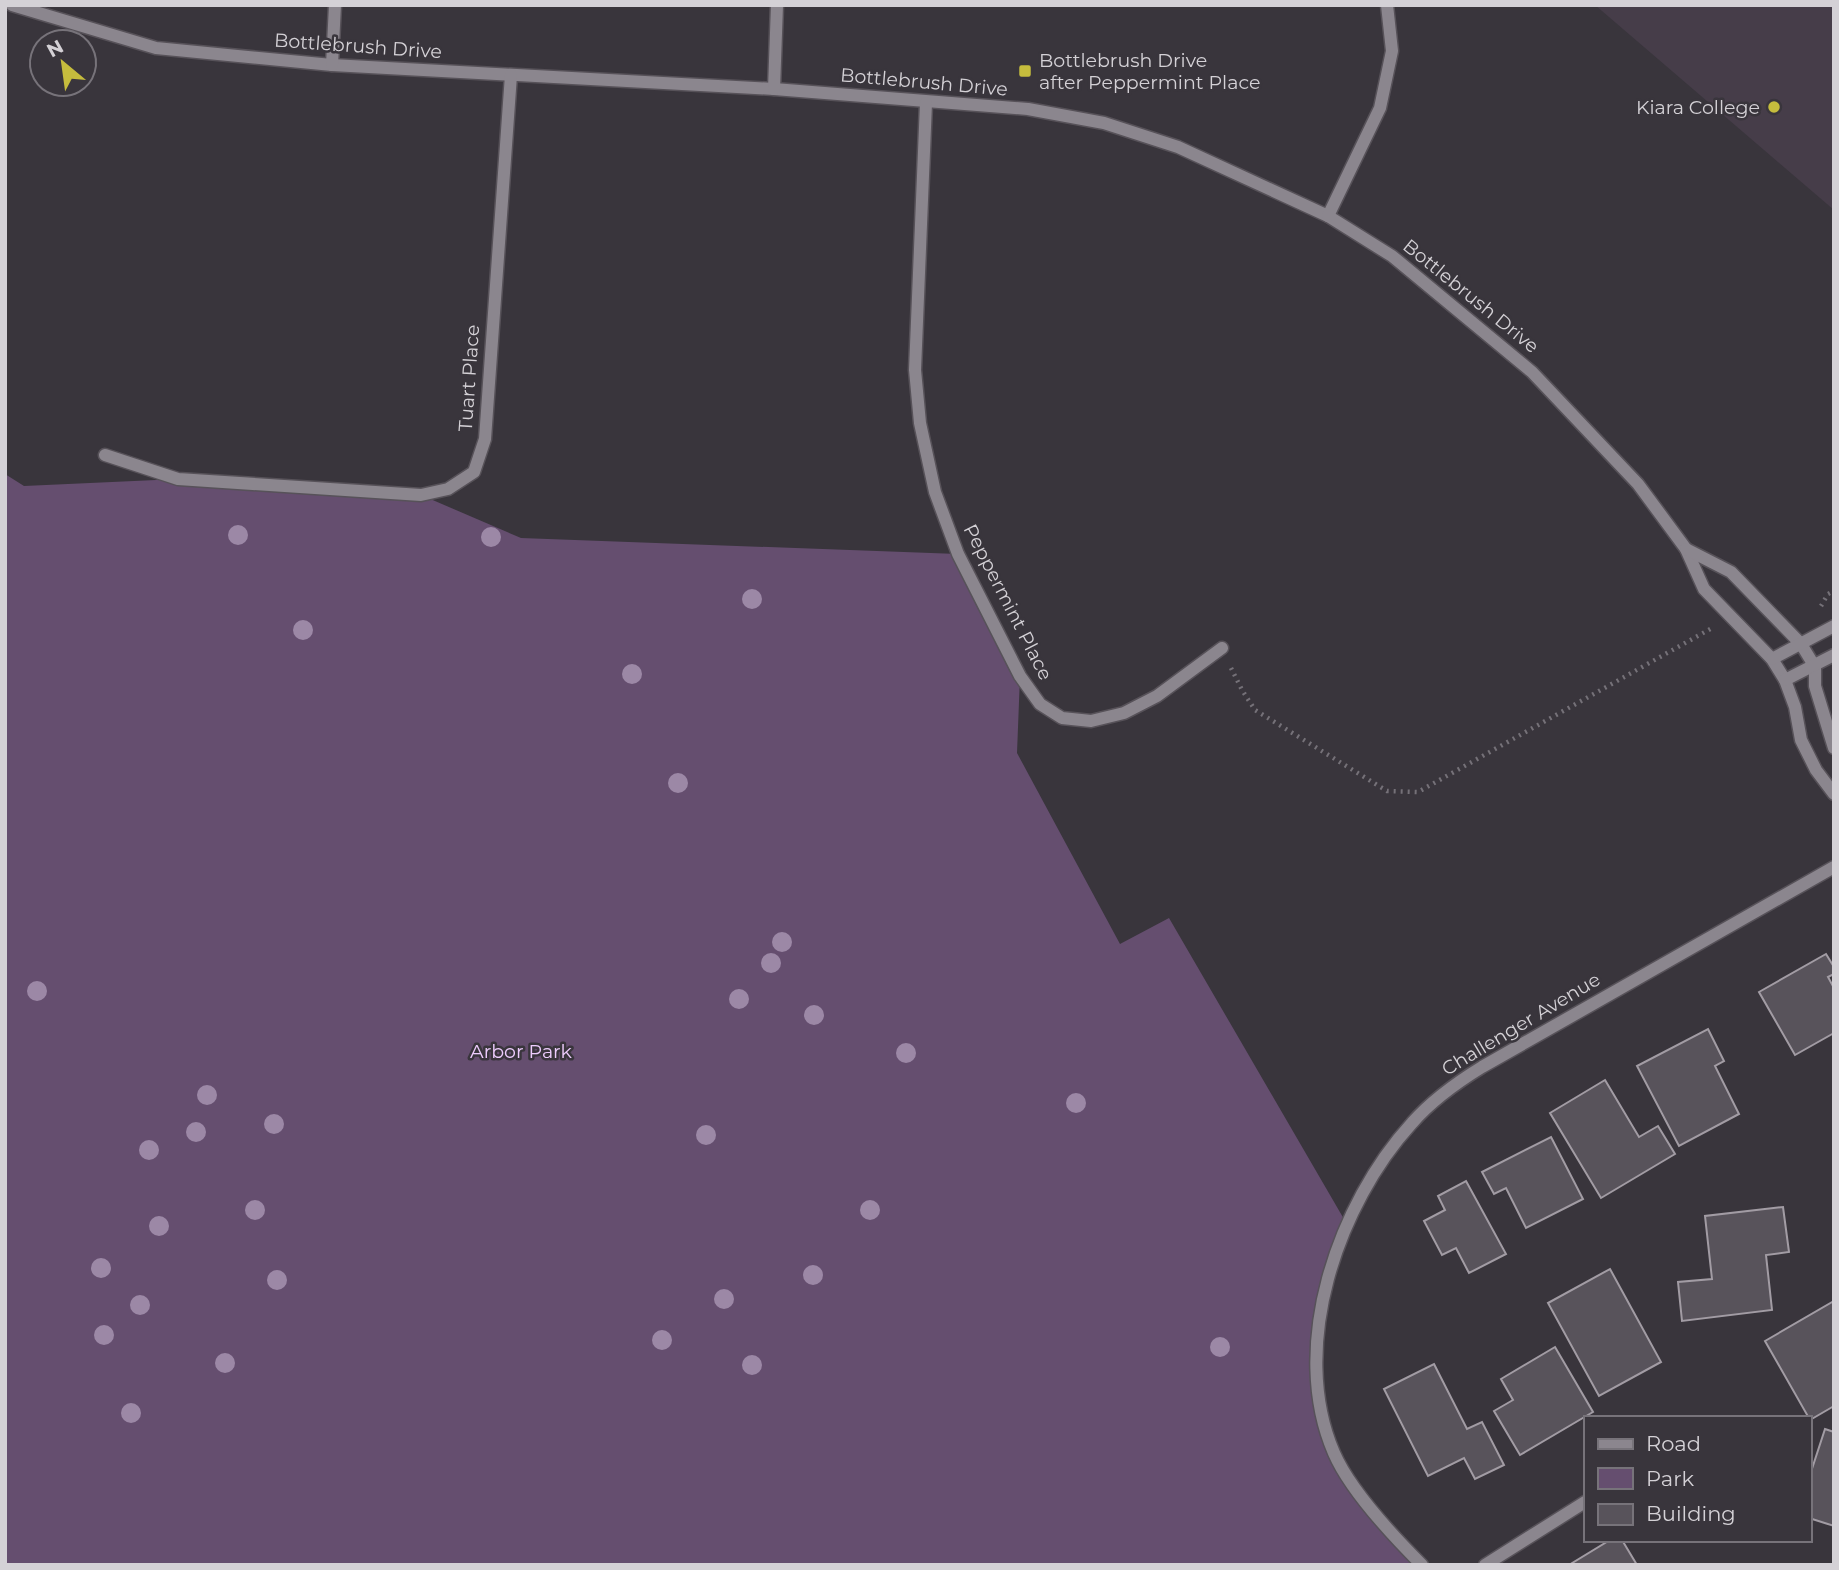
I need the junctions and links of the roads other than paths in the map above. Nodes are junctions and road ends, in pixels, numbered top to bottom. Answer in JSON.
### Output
{"nodes":[{"id":1,"x":12,"y":5,"type":"edge"},
{"id":2,"x":335,"y":5,"type":"edge"},
{"id":3,"x":777,"y":5,"type":"edge"},
{"id":4,"x":1387,"y":5,"type":"edge"},
{"id":5,"x":332,"y":65,"type":"junction"},
{"id":6,"x":511,"y":75,"type":"junction"},
{"id":7,"x":774,"y":89,"type":"junction"},
{"id":8,"x":926,"y":103,"type":"junction"},
{"id":9,"x":1328,"y":216,"type":"junction"},
{"id":10,"x":105,"y":455,"type":"dead end"},
{"id":11,"x":1686,"y":549,"type":"junction"},
{"id":12,"x":1834,"y":626,"type":"edge"},
{"id":13,"x":1801,"y":644,"type":"junction"},
{"id":14,"x":1222,"y":648,"type":"road end"},
{"id":15,"x":1834,"y":655,"type":"edge"},
{"id":16,"x":1772,"y":659,"type":"junction"},
{"id":17,"x":1815,"y":667,"type":"junction"},
{"id":18,"x":1785,"y":680,"type":"junction"},
{"id":19,"x":1834,"y":748,"type":"edge"},
{"id":20,"x":1834,"y":794,"type":"edge"},
{"id":21,"x":1834,"y":867,"type":"edge"},
{"id":22,"x":1584,"y":1503,"type":"edge"},
{"id":23,"x":1422,"y":1565,"type":"edge"},
{"id":24,"x":1485,"y":1565,"type":"edge"}],
"edges":[{"from":1,"to":5,"type":"street","name":"Bottlebrush Drive"},
{"from":2,"to":5,"type":"street"},
{"from":3,"to":7,"type":"street"},
{"from":4,"to":9,"type":"street"},
{"from":5,"to":6,"type":"street","name":"Bottlebrush Drive"},
{"from":6,"to":7,"type":"street","name":"Bottlebrush Drive"},
{"from":6,"to":10,"type":"street","name":"Tuart Place"},
{"from":7,"to":8,"type":"street","name":"Bottlebrush Drive"},
{"from":8,"to":9,"type":"street","name":"Bottlebrush Drive"},
{"from":8,"to":14,"type":"street","name":"Peppermint Place"},
{"from":9,"to":11,"type":"street","name":"Bottlebrush Drive"},
{"from":11,"to":13,"type":"street","name":"Bottlebrush Drive"},
{"from":11,"to":16,"type":"street","name":"Bottlebrush Drive"},
{"from":12,"to":13,"type":"street"},
{"from":13,"to":16,"type":"street"},
{"from":13,"to":17,"type":"street","name":"Bottlebrush Drive"},
{"from":15,"to":17,"type":"street"},
{"from":16,"to":18,"type":"street","name":"Bottlebrush Drive"},
{"from":17,"to":18,"type":"street"},
{"from":17,"to":19,"type":"street","name":"Bottlebrush Drive"},
{"from":18,"to":20,"type":"street","name":"Bottlebrush Drive"},
{"from":21,"to":23,"type":"street","name":"Challenger Avenue"},
{"from":22,"to":24,"type":"street"}]}
